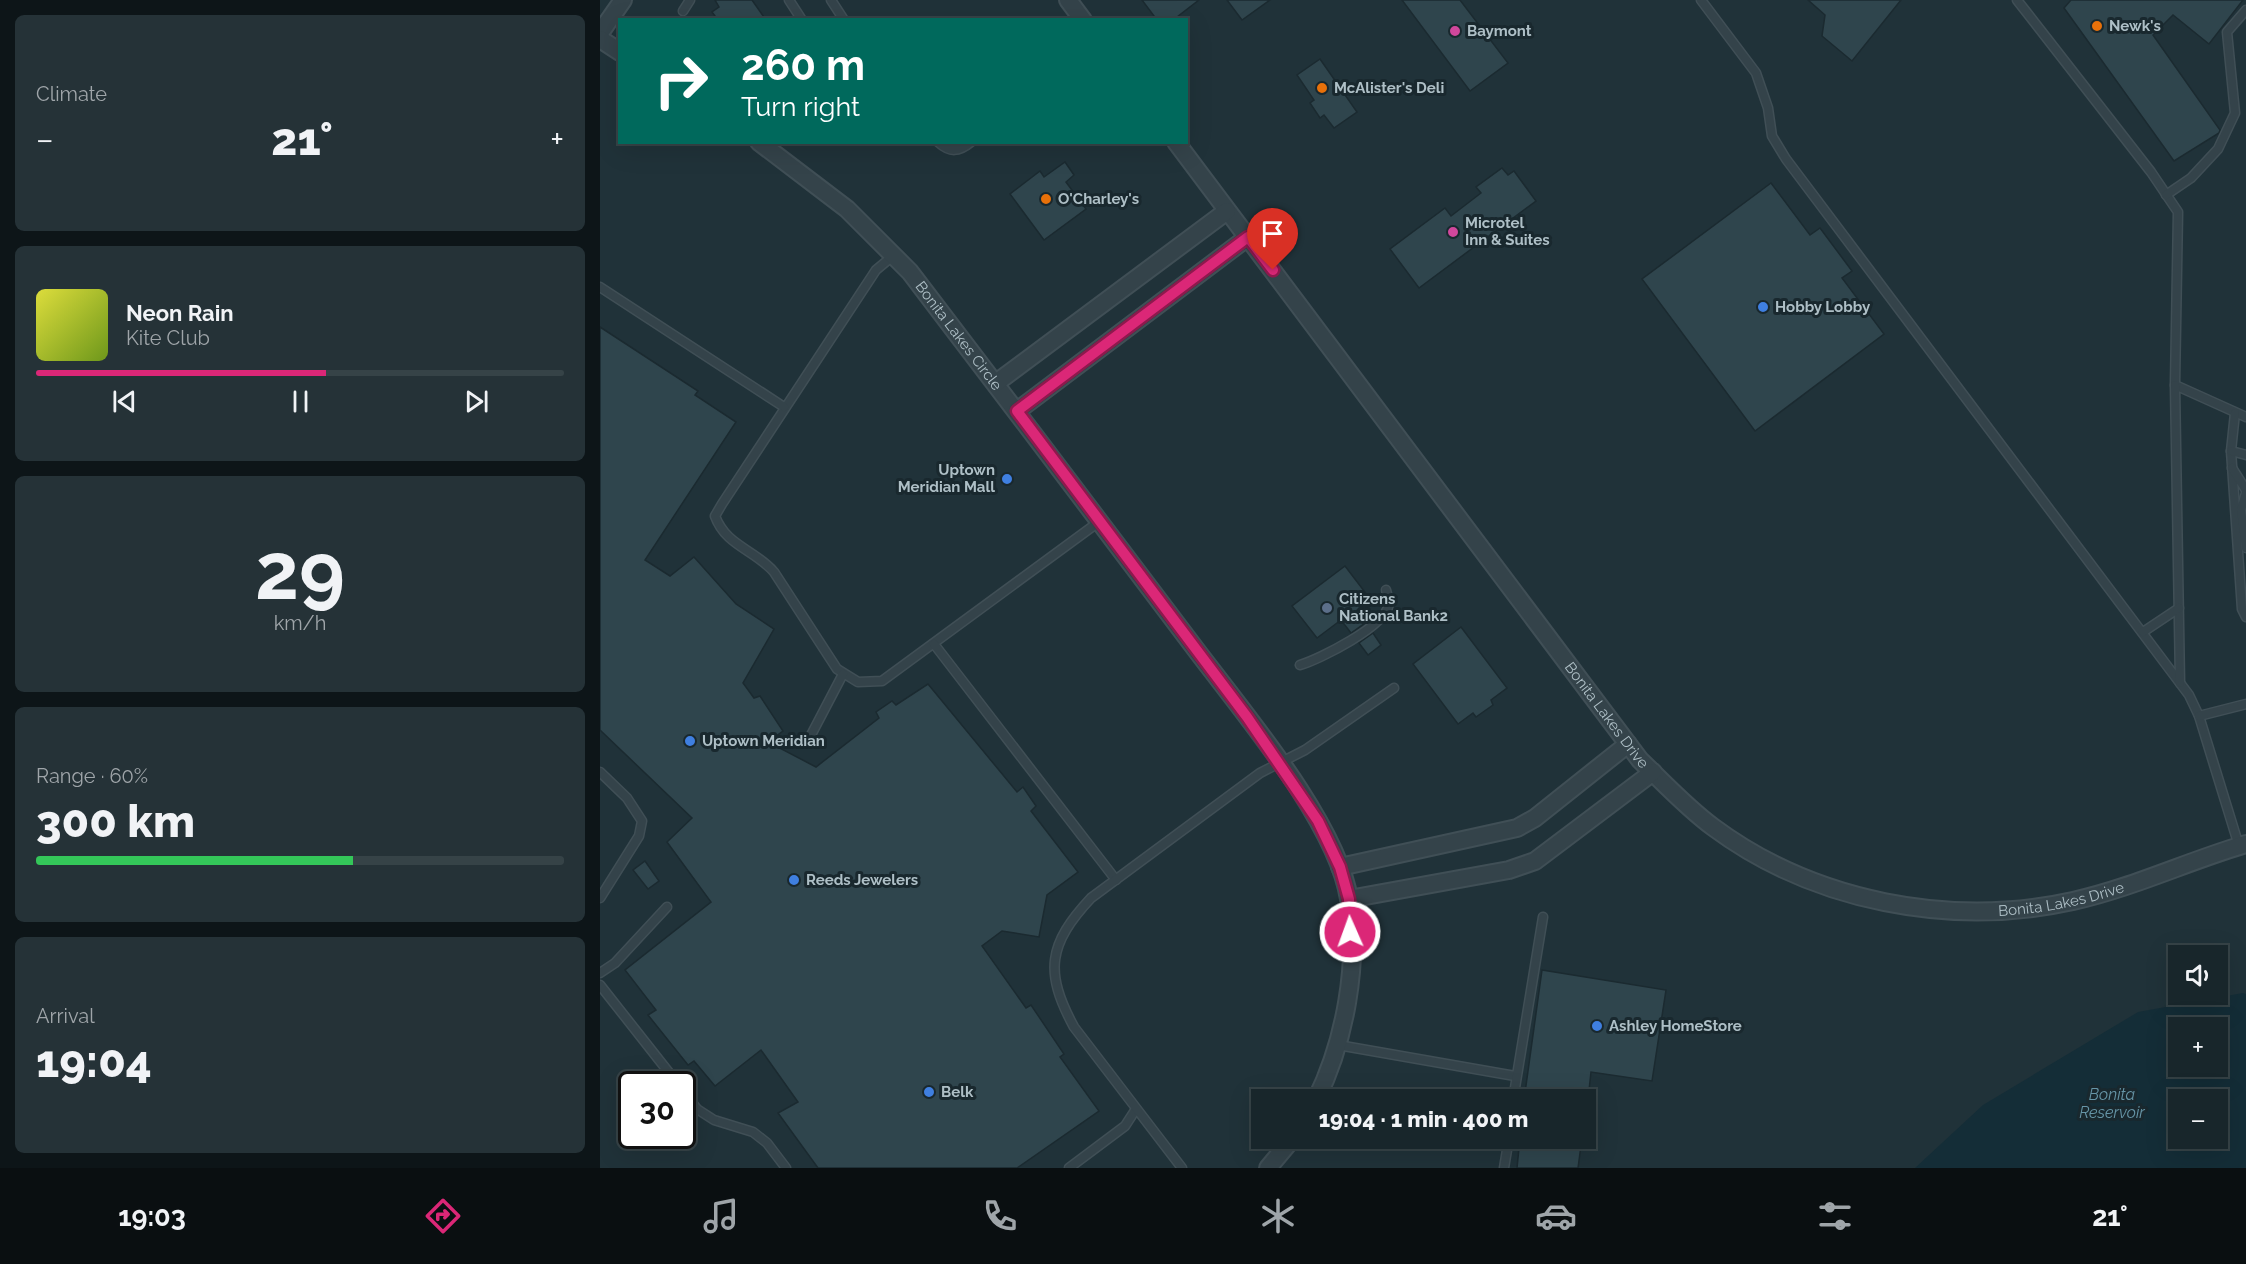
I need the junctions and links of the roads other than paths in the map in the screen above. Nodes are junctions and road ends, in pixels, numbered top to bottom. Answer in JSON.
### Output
{"nodes":[{"id":1,"x":623,"y":0,"type":"edge"},
{"id":2,"x":690,"y":0,"type":"edge"},
{"id":3,"x":789,"y":0,"type":"edge"},
{"id":4,"x":831,"y":0,"type":"edge"},
{"id":5,"x":1068,"y":0,"type":"edge"},
{"id":6,"x":1701,"y":0,"type":"edge"},
{"id":7,"x":2017,"y":0,"type":"edge"},
{"id":8,"x":2246,"y":10,"type":"edge"},
{"id":9,"x":683,"y":11,"type":"dead end"},
{"id":10,"x":801,"y":18,"type":"edge"},
{"id":11,"x":843,"y":18,"type":"edge"},
{"id":12,"x":1082,"y":18,"type":"edge"},
{"id":13,"x":600,"y":33,"type":"edge"},
{"id":14,"x":600,"y":39,"type":"edge"},
{"id":15,"x":618,"y":51,"type":"edge"},
{"id":16,"x":762,"y":144,"type":"edge"},
{"id":17,"x":940,"y":144,"type":"edge"},
{"id":18,"x":968,"y":144,"type":"edge"},
{"id":19,"x":1177,"y":144,"type":"edge"},
{"id":20,"x":2166,"y":195,"type":"junction"},
{"id":21,"x":1227,"y":211,"type":"junction"},
{"id":22,"x":1248,"y":237,"type":"junction"},
{"id":23,"x":895,"y":255,"type":"junction"},
{"id":24,"x":600,"y":287,"type":"edge"},
{"id":25,"x":996,"y":383,"type":"junction"},
{"id":26,"x":2175,"y":385,"type":"junction"},
{"id":27,"x":784,"y":407,"type":"junction"},
{"id":28,"x":1017,"y":411,"type":"junction"},
{"id":29,"x":2235,"y":413,"type":"junction"},
{"id":30,"x":2246,"y":417,"type":"edge"},
{"id":31,"x":2231,"y":451,"type":"junction"},
{"id":32,"x":2246,"y":455,"type":"edge"},
{"id":33,"x":2232,"y":468,"type":"junction"},
{"id":34,"x":2246,"y":491,"type":"edge"},
{"id":35,"x":1100,"y":521,"type":"junction"},
{"id":36,"x":2246,"y":548,"type":"edge"},
{"id":37,"x":2243,"y":575,"type":"edge"},
{"id":38,"x":1386,"y":590,"type":"dead end"},
{"id":39,"x":2179,"y":608,"type":"junction"},
{"id":40,"x":2246,"y":617,"type":"edge"},
{"id":41,"x":2143,"y":632,"type":"junction"},
{"id":42,"x":934,"y":644,"type":"junction"},
{"id":43,"x":1300,"y":665,"type":"dead end"},
{"id":44,"x":843,"y":674,"type":"junction"},
{"id":45,"x":2180,"y":683,"type":"junction"},
{"id":46,"x":1394,"y":688,"type":"dead end"},
{"id":47,"x":2246,"y":704,"type":"edge"},
{"id":48,"x":2199,"y":716,"type":"junction"},
{"id":49,"x":810,"y":737,"type":"dead end"},
{"id":50,"x":1628,"y":744,"type":"junction"},
{"id":51,"x":1280,"y":763,"type":"junction"},
{"id":52,"x":600,"y":772,"type":"edge"},
{"id":53,"x":1653,"y":772,"type":"junction"},
{"id":54,"x":2242,"y":845,"type":"edge"},
{"id":55,"x":1340,"y":867,"type":"junction"},
{"id":56,"x":1116,"y":880,"type":"junction"},
{"id":57,"x":600,"y":898,"type":"edge"},
{"id":58,"x":1349,"y":899,"type":"junction"},
{"id":59,"x":667,"y":907,"type":"dead end"},
{"id":60,"x":1543,"y":917,"type":"dead end"},
{"id":61,"x":600,"y":973,"type":"edge"},
{"id":62,"x":600,"y":985,"type":"edge"},
{"id":63,"x":1338,"y":1045,"type":"junction"},
{"id":64,"x":668,"y":1071,"type":"edge"},
{"id":65,"x":1515,"y":1076,"type":"junction"},
{"id":66,"x":1320,"y":1089,"type":"edge"},
{"id":67,"x":1514,"y":1089,"type":"edge"},
{"id":68,"x":696,"y":1108,"type":"edge"},
{"id":69,"x":1136,"y":1109,"type":"junction"},
{"id":70,"x":1284,"y":1149,"type":"edge"},
{"id":71,"x":1507,"y":1149,"type":"edge"},
{"id":72,"x":786,"y":1168,"type":"edge"},
{"id":73,"x":1069,"y":1168,"type":"edge"},
{"id":74,"x":1182,"y":1168,"type":"edge"},
{"id":75,"x":1268,"y":1168,"type":"edge"},
{"id":76,"x":1504,"y":1168,"type":"edge"}],
"edges":[{"from":1,"to":13,"type":"street"},
{"from":2,"to":9,"type":"lane"},
{"from":3,"to":10,"type":"lane"},
{"from":4,"to":11,"type":"lane"},
{"from":5,"to":12,"type":"street"},
{"from":6,"to":41,"type":"lane"},
{"from":7,"to":20,"type":"lane"},
{"from":8,"to":20,"type":"lane"},
{"from":14,"to":15,"type":"street"},
{"from":16,"to":23,"type":"street","name":"Bonita Lakes Circle"},
{"from":17,"to":18,"type":"lane"},
{"from":19,"to":21,"type":"street","name":"Bonita Lakes Drive"},
{"from":20,"to":26,"type":"lane"},
{"from":21,"to":22,"type":"street","name":"Bonita Lakes Drive"},
{"from":21,"to":25,"type":"street"},
{"from":22,"to":28,"type":"street"},
{"from":22,"to":50,"type":"street","name":"Bonita Lakes Drive"},
{"from":23,"to":25,"type":"street","name":"Bonita Lakes Circle"},
{"from":23,"to":27,"type":"lane"},
{"from":24,"to":27,"type":"lane"},
{"from":25,"to":28,"type":"street","name":"Bonita Lakes Circle"},
{"from":26,"to":29,"type":"lane"},
{"from":26,"to":39,"type":"lane"},
{"from":27,"to":44,"type":"lane"},
{"from":28,"to":35,"type":"street","name":"Bonita Lakes Circle"},
{"from":29,"to":30,"type":"lane"},
{"from":29,"to":31,"type":"lane"},
{"from":31,"to":32,"type":"lane"},
{"from":31,"to":33,"type":"lane"},
{"from":33,"to":34,"type":"lane"},
{"from":33,"to":37,"type":"lane"},
{"from":34,"to":36,"type":"lane"},
{"from":35,"to":42,"type":"lane"},
{"from":35,"to":51,"type":"street","name":"Bonita Lakes Circle"},
{"from":37,"to":40,"type":"lane"},
{"from":38,"to":43,"type":"lane"},
{"from":39,"to":41,"type":"lane"},
{"from":39,"to":45,"type":"lane"},
{"from":41,"to":45,"type":"lane"},
{"from":42,"to":44,"type":"lane"},
{"from":42,"to":56,"type":"lane"},
{"from":44,"to":49,"type":"lane"},
{"from":45,"to":48,"type":"lane"},
{"from":46,"to":51,"type":"lane"},
{"from":47,"to":48,"type":"lane"},
{"from":48,"to":54,"type":"lane"},
{"from":50,"to":53,"type":"street","name":"Bonita Lakes Drive"},
{"from":50,"to":55,"type":"street"},
{"from":51,"to":55,"type":"street","name":"Bonita Lakes Circle"},
{"from":51,"to":56,"type":"lane"},
{"from":52,"to":57,"type":"lane"},
{"from":53,"to":54,"type":"street","name":"Bonita Lakes Drive"},
{"from":53,"to":58,"type":"street"},
{"from":55,"to":58,"type":"street","name":"Bonita Lakes Circle"},
{"from":56,"to":69,"type":"lane"},
{"from":58,"to":63,"type":"street","name":"Bonita Lakes Circle"},
{"from":59,"to":61,"type":"lane"},
{"from":60,"to":65,"type":"lane"},
{"from":62,"to":64,"type":"lane"},
{"from":63,"to":65,"type":"lane"},
{"from":63,"to":66,"type":"street","name":"Bonita Lakes Circle"},
{"from":65,"to":67,"type":"lane"},
{"from":68,"to":72,"type":"lane"},
{"from":69,"to":73,"type":"lane"},
{"from":69,"to":74,"type":"lane"},
{"from":70,"to":75,"type":"street"},
{"from":71,"to":76,"type":"lane"}]}
